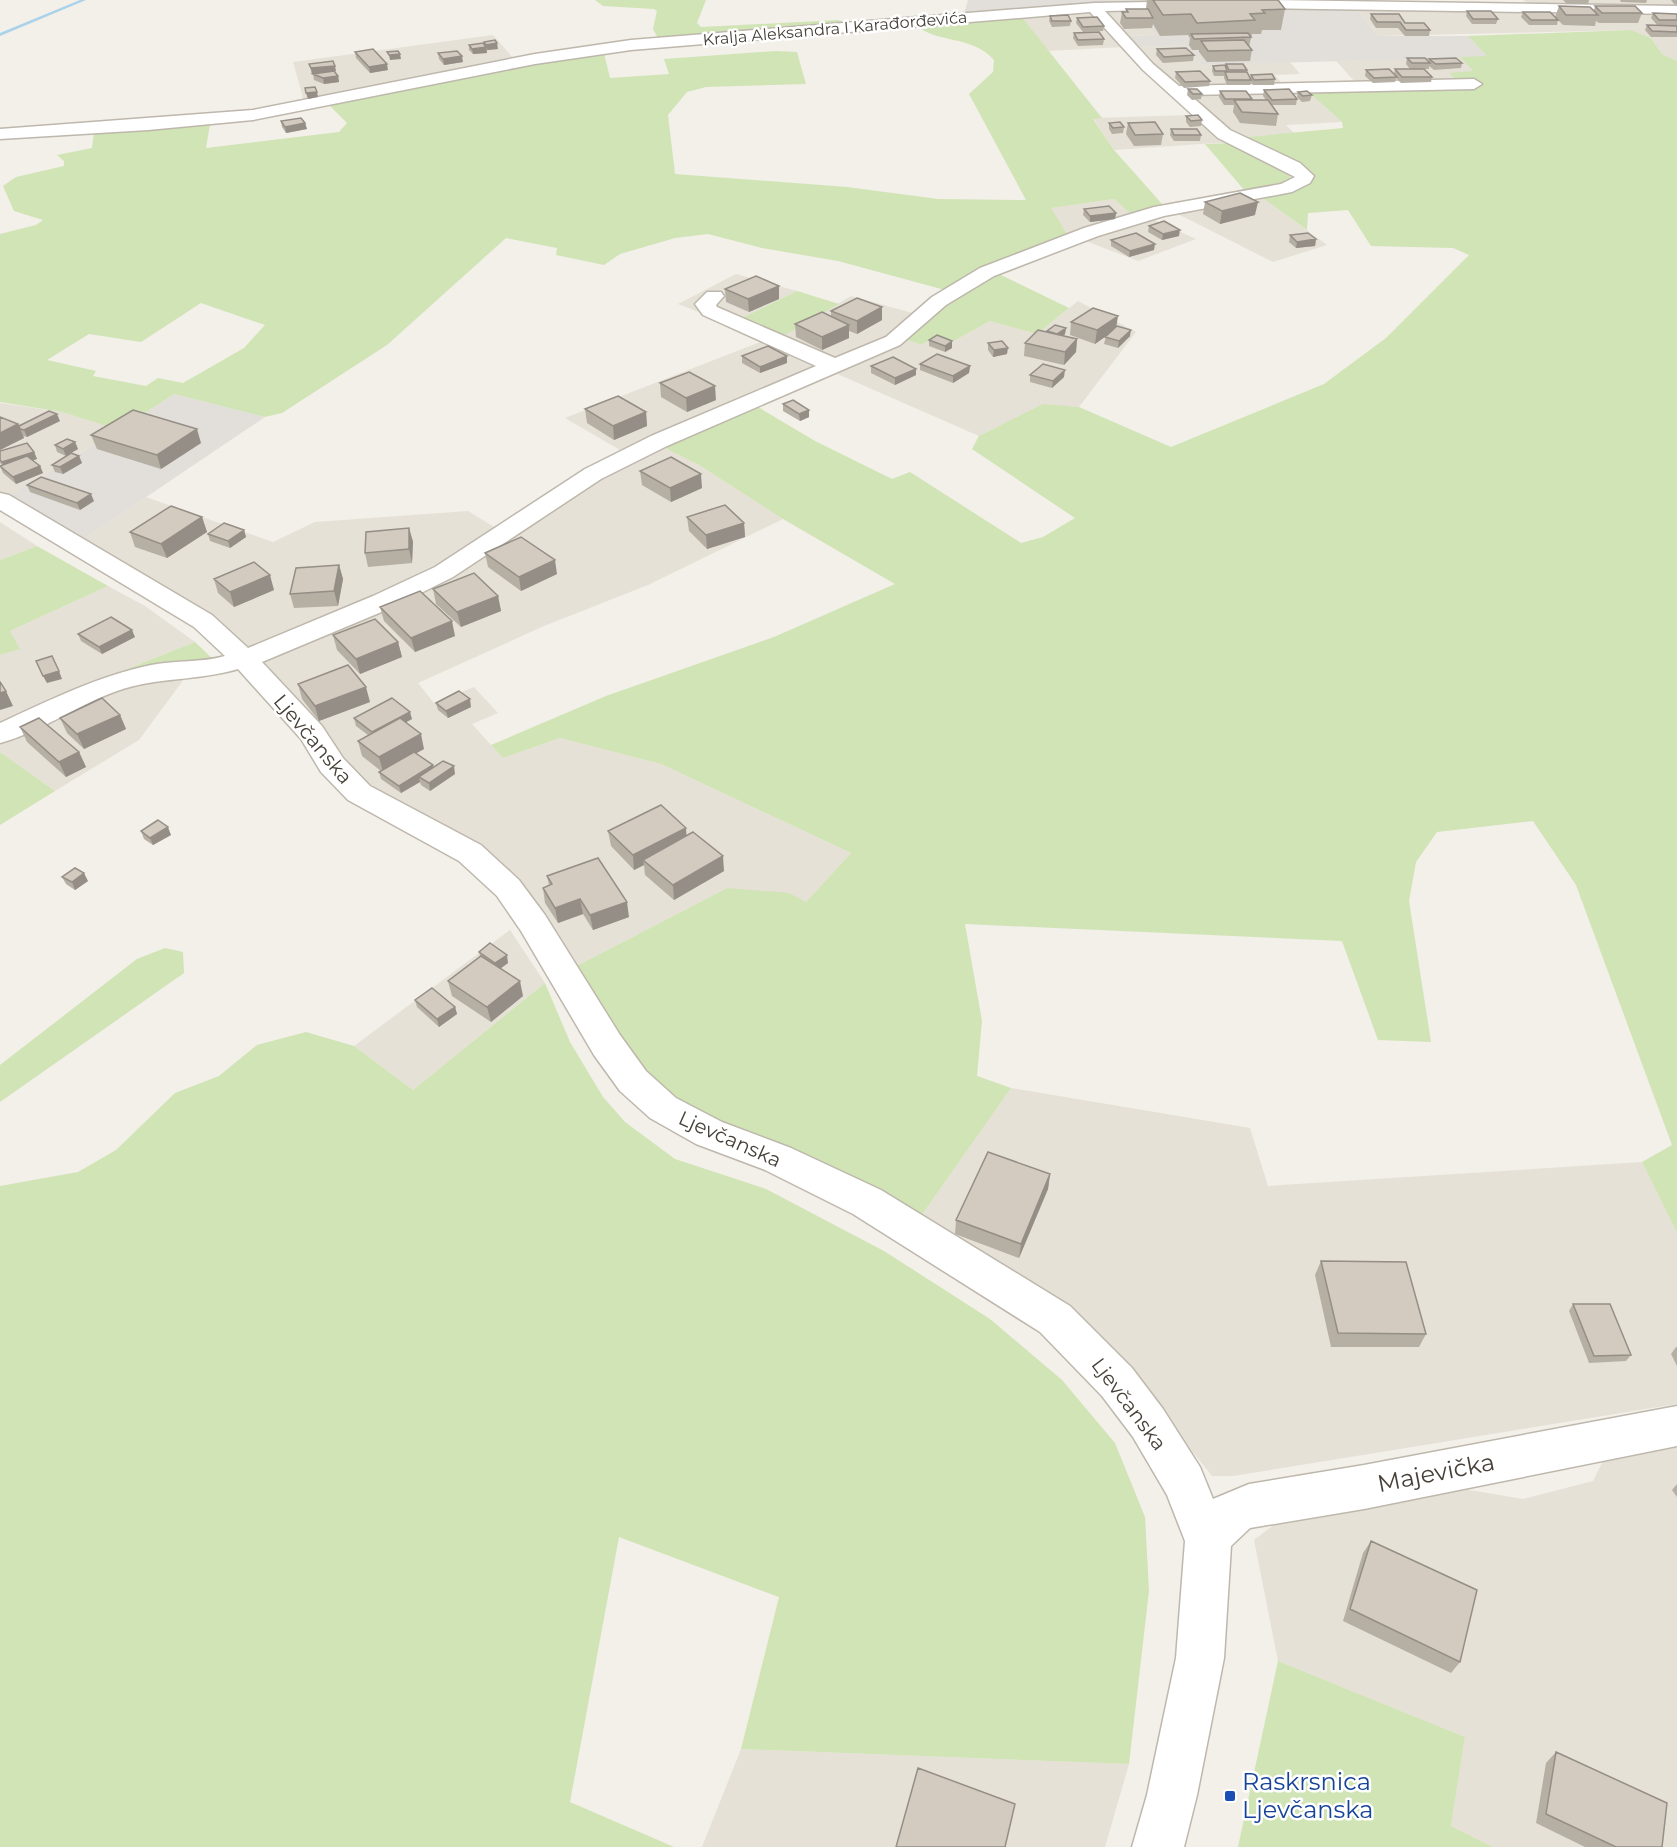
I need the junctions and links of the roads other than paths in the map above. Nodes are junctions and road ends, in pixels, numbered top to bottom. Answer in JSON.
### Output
{"nodes":[{"id":1,"x":1094,"y":7,"type":"junction"},
{"id":2,"x":1677,"y":10,"type":"edge"},
{"id":3,"x":1474,"y":84,"type":"dead end"},
{"id":4,"x":1174,"y":91,"type":"junction"},
{"id":5,"x":0,"y":134,"type":"edge"},
{"id":6,"x":714,"y":296,"type":"dead end"},
{"id":7,"x":837,"y":367,"type":"junction"},
{"id":8,"x":0,"y":500,"type":"edge"},
{"id":9,"x":244,"y":659,"type":"junction"},
{"id":10,"x":0,"y":734,"type":"edge"},
{"id":11,"x":1677,"y":1426,"type":"edge"},
{"id":12,"x":1208,"y":1541,"type":"junction"},
{"id":13,"x":1158,"y":1847,"type":"edge"}],
"edges":[{"from":1,"to":2,"type":"street","name":"Kralja Aleksandra I Karađorđevića"},
{"from":1,"to":4,"type":"street"},
{"from":1,"to":5,"type":"street","name":"Kralja Aleksandra I Karađorđevića"},
{"from":3,"to":4,"type":"street"},
{"from":4,"to":7,"type":"street"},
{"from":6,"to":7,"type":"street"},
{"from":7,"to":9,"type":"street"},
{"from":8,"to":9,"type":"street","name":"Ljevčanska"},
{"from":9,"to":10,"type":"street"},
{"from":9,"to":12,"type":"street","name":"Ljevčanska"},
{"from":11,"to":12,"type":"street","name":"Majevička"},
{"from":12,"to":13,"type":"street","name":"Ljevčanska"}]}
